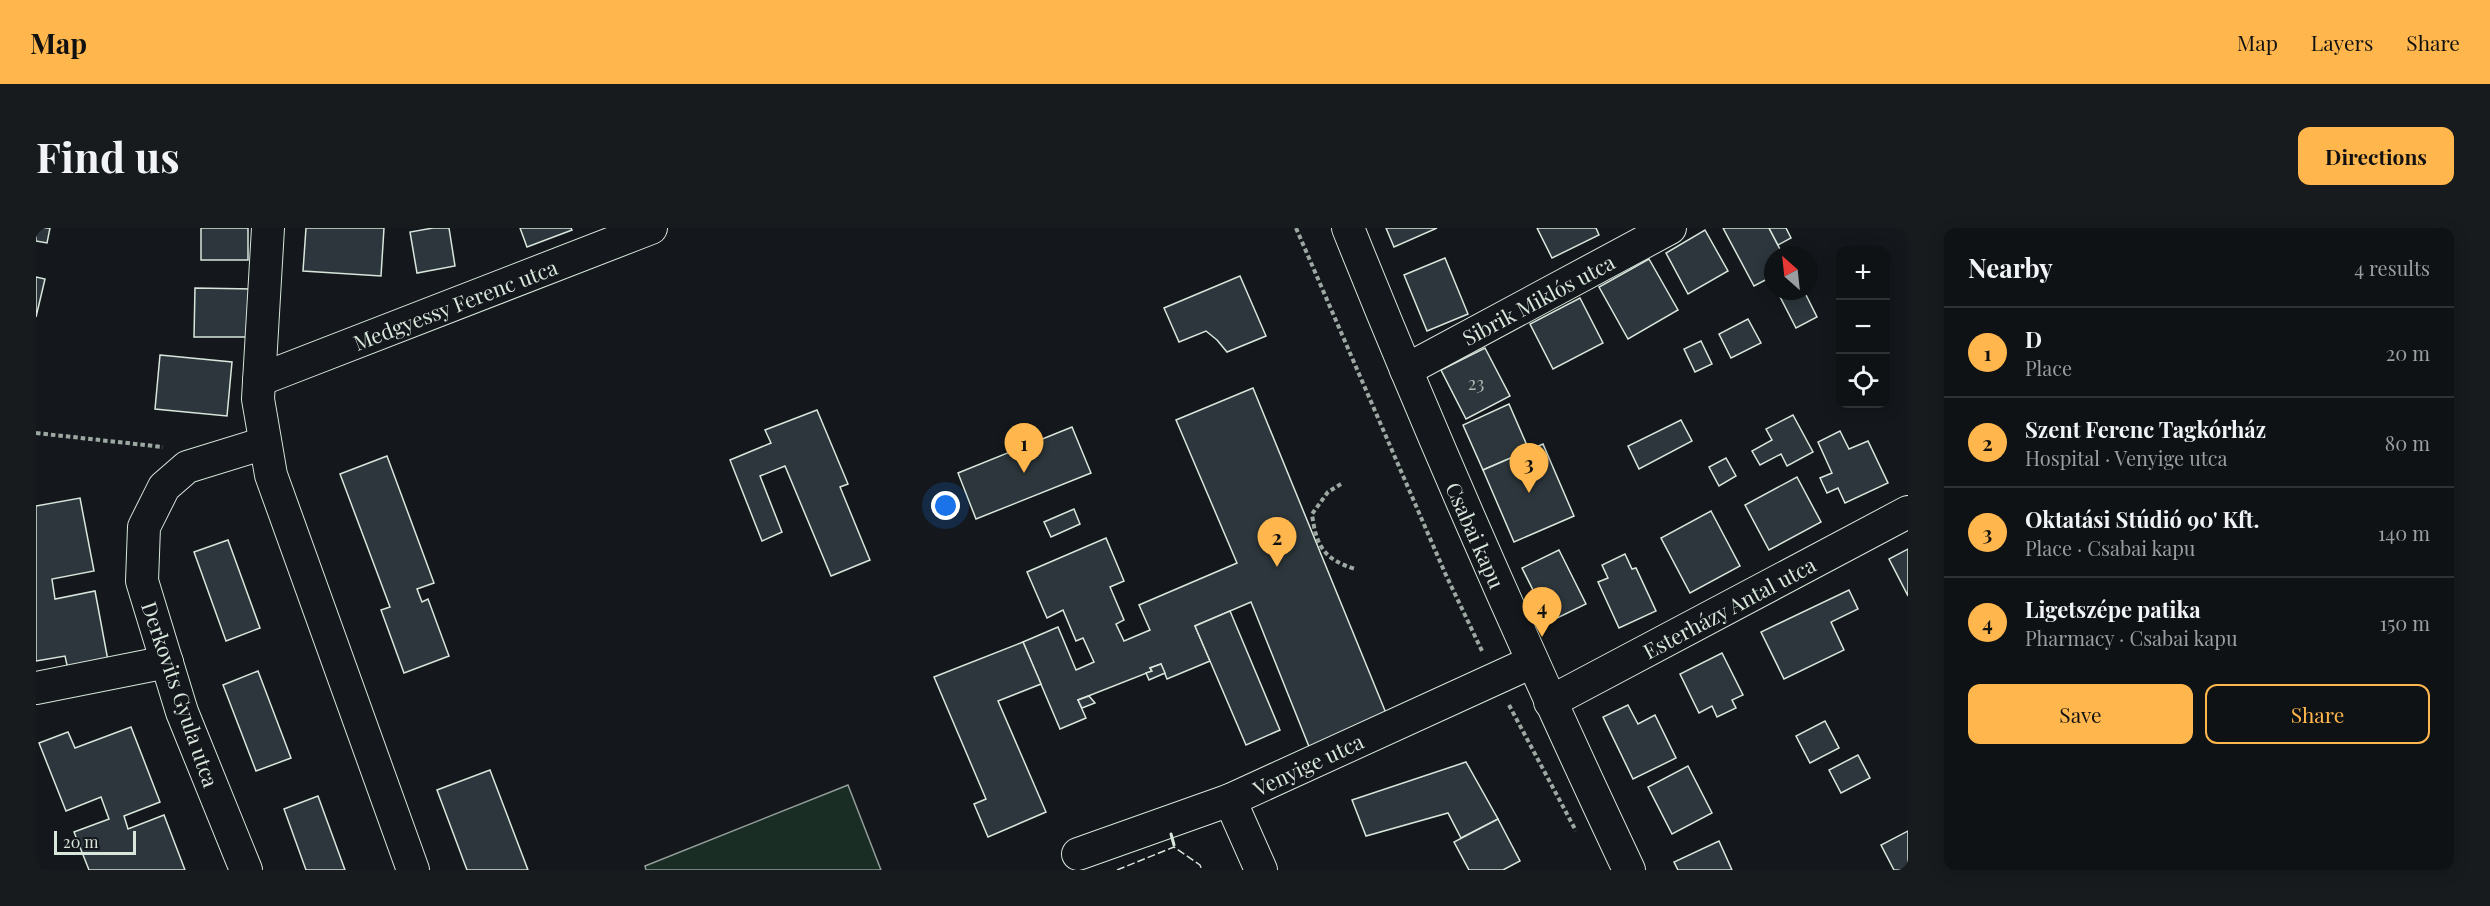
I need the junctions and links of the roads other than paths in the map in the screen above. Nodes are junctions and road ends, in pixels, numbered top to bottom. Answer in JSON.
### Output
{"nodes":[{"id":1,"x":268,"y":228,"type":"edge"},
{"id":2,"x":651,"y":228,"type":"edge"},
{"id":3,"x":1348,"y":228,"type":"edge"},
{"id":4,"x":1670,"y":228,"type":"edge"},
{"id":5,"x":1407,"y":370,"type":"junction"},
{"id":6,"x":259,"y":380,"type":"junction"},
{"id":7,"x":265,"y":443,"type":"junction"},
{"id":8,"x":1908,"y":512,"type":"edge"},
{"id":9,"x":167,"y":662,"type":"junction"},
{"id":10,"x":1532,"y":662,"type":"junction"},
{"id":11,"x":36,"y":688,"type":"edge"},
{"id":12,"x":1550,"y":702,"type":"junction"},
{"id":13,"x":1230,"y":800,"type":"junction"},
{"id":14,"x":1078,"y":854,"type":"dead end"},
{"id":15,"x":246,"y":870,"type":"edge"},
{"id":16,"x":413,"y":870,"type":"edge"},
{"id":17,"x":1261,"y":870,"type":"edge"},
{"id":18,"x":1629,"y":870,"type":"edge"}],
"edges":[{"from":1,"to":6,"type":"street"},
{"from":2,"to":6,"type":"street","name":"Medgyessy Ferenc utca"},
{"from":3,"to":5,"type":"street","name":"Csabai kapu"},
{"from":4,"to":5,"type":"street","name":"Sibrik Miklós utca"},
{"from":5,"to":10,"type":"street","name":"Csabai kapu"},
{"from":6,"to":7,"type":"street"},
{"from":7,"to":9,"type":"street","name":"Derkovits Gyula utca"},
{"from":7,"to":16,"type":"street"},
{"from":8,"to":12,"type":"street","name":"Esterházy Antal utca"},
{"from":9,"to":11,"type":"street"},
{"from":9,"to":15,"type":"street","name":"Derkovits Gyula utca"},
{"from":10,"to":12,"type":"street","name":"Csabai kapu"},
{"from":10,"to":13,"type":"street","name":"Venyige utca"},
{"from":12,"to":18,"type":"street","name":"Csabai kapu"},
{"from":13,"to":14,"type":"street","name":"Venyige utca"},
{"from":13,"to":17,"type":"street"}]}
